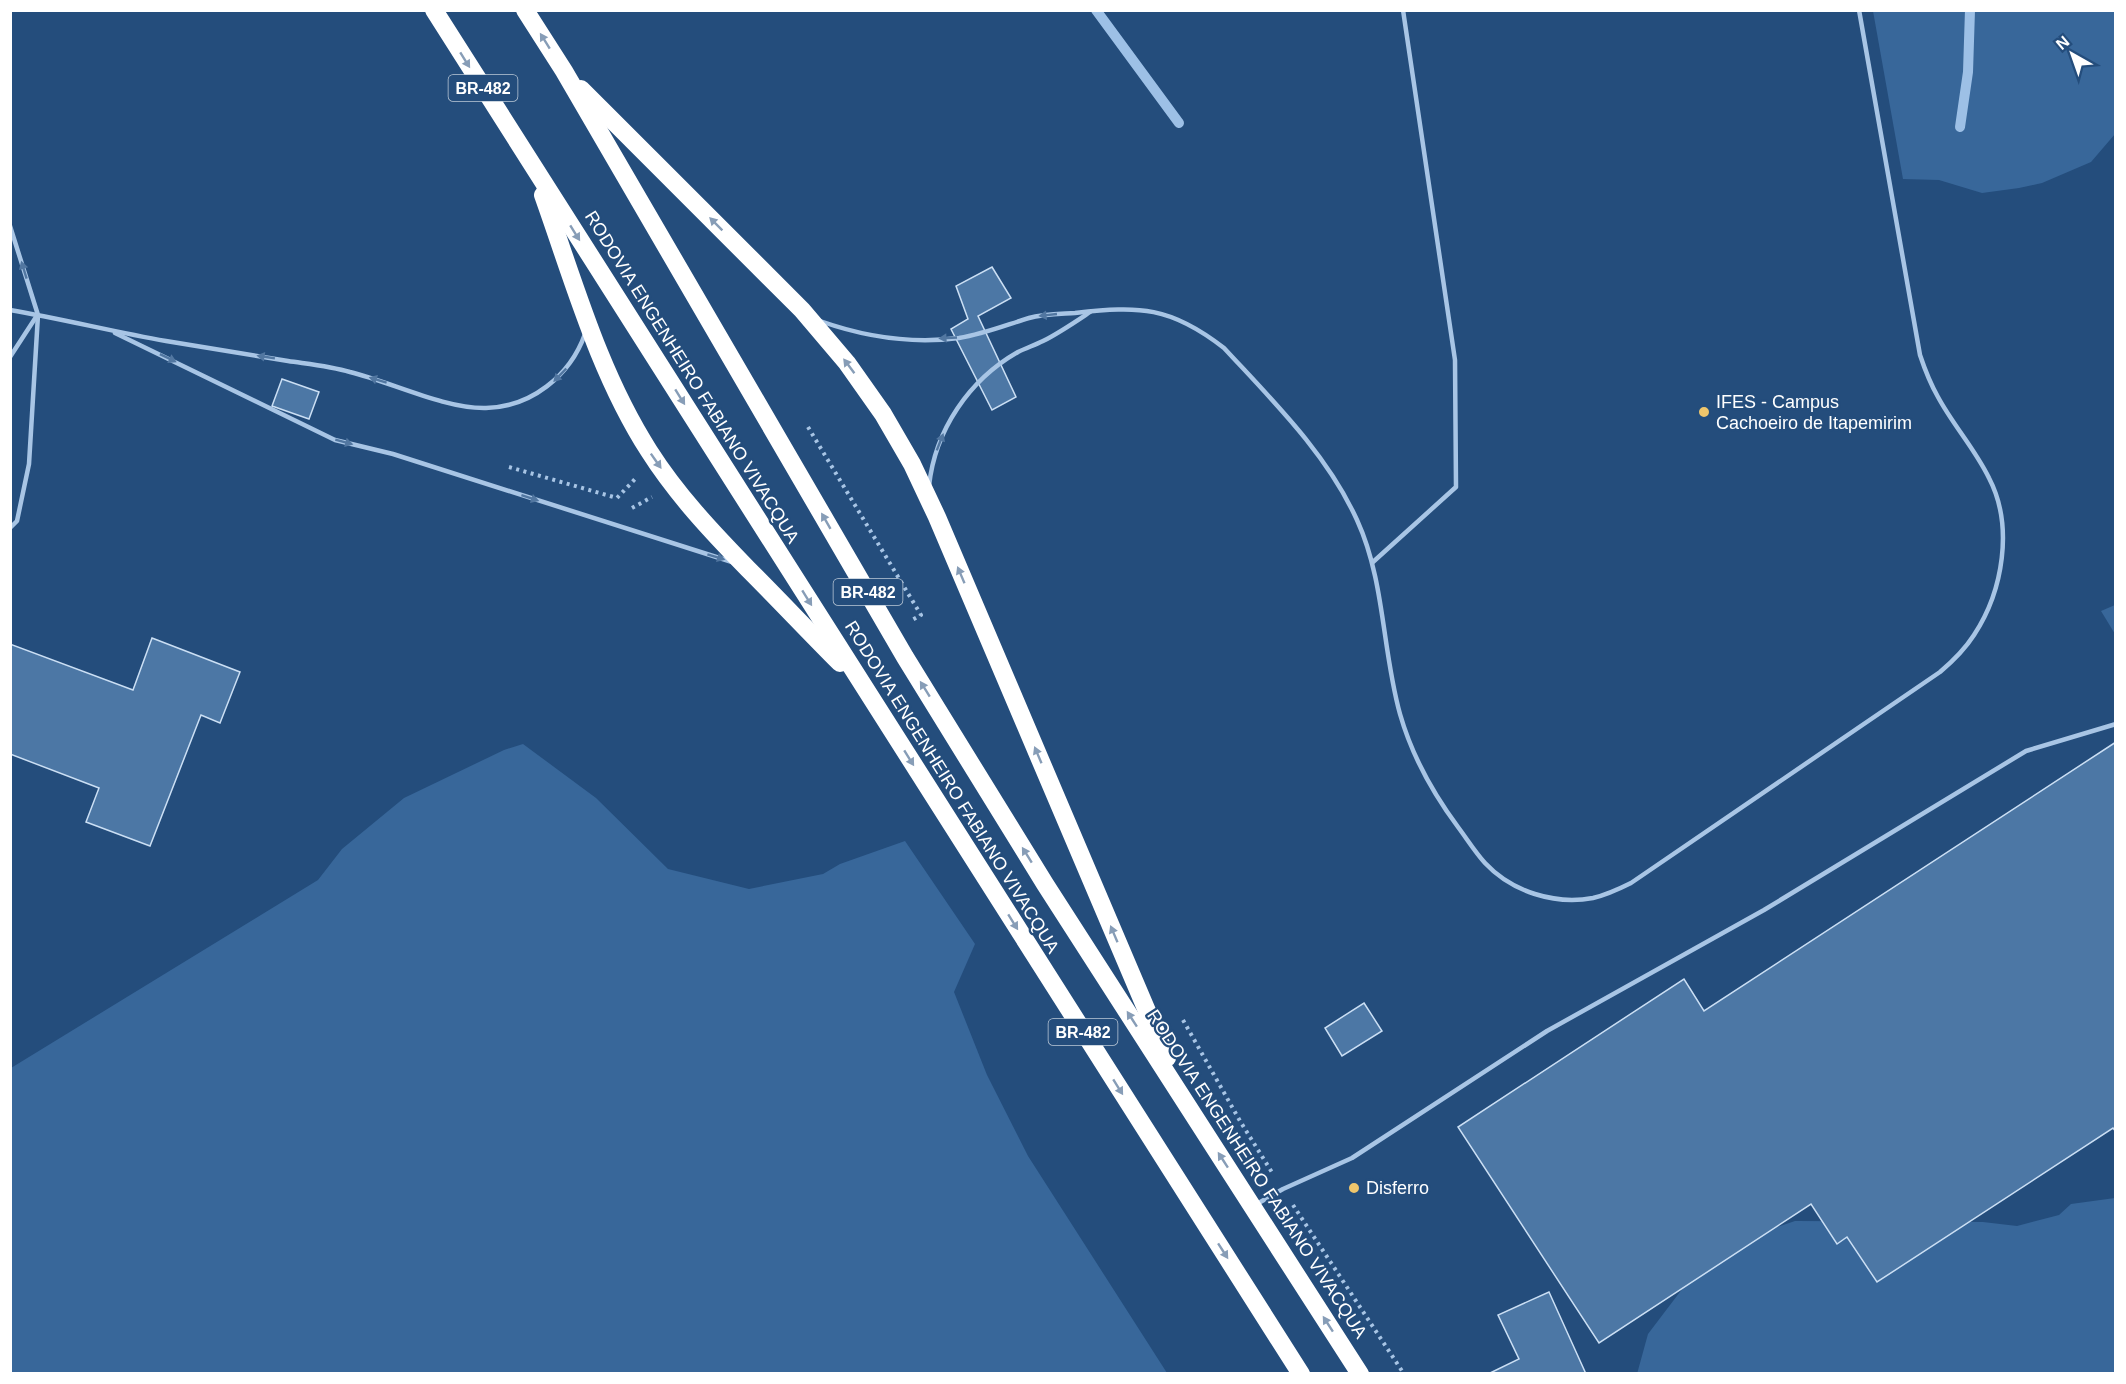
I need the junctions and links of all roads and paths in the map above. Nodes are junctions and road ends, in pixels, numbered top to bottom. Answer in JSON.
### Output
{"nodes":[{"id":1,"x":434,"y":10,"type":"edge"},
{"id":2,"x":525,"y":10,"type":"edge"},
{"id":3,"x":1403,"y":10,"type":"edge"},
{"id":4,"x":1859,"y":10,"type":"edge"},
{"id":5,"x":564,"y":71,"type":"junction"},
{"id":6,"x":533,"y":166,"type":"junction"},
{"id":7,"x":10,"y":226,"type":"edge"},
{"id":8,"x":10,"y":310,"type":"edge"},
{"id":9,"x":1093,"y":311,"type":"junction"},
{"id":10,"x":38,"y":315,"type":"junction"},
{"id":11,"x":808,"y":316,"type":"junction"},
{"id":12,"x":589,"y":325,"type":"junction"},
{"id":13,"x":115,"y":333,"type":"junction"},
{"id":14,"x":10,"y":357,"type":"edge"},
{"id":15,"x":641,"y":474,"type":"dead end"},
{"id":16,"x":617,"y":498,"type":"dead end"},
{"id":17,"x":928,"y":499,"type":"junction"},
{"id":18,"x":10,"y":528,"type":"edge"},
{"id":19,"x":1373,"y":562,"type":"junction"},
{"id":20,"x":746,"y":566,"type":"junction"},
{"id":21,"x":866,"y":690,"type":"junction"},
{"id":22,"x":2115,"y":724,"type":"edge"},
{"id":23,"x":1181,"y":1016,"type":"dead end"},
{"id":24,"x":1187,"y":1104,"type":"junction"},
{"id":25,"x":1283,"y":1189,"type":"junction"},
{"id":26,"x":1253,"y":1207,"type":"junction"},
{"id":27,"x":1301,"y":1374,"type":"edge"},
{"id":28,"x":1360,"y":1374,"type":"edge"},
{"id":29,"x":1404,"y":1374,"type":"edge"}],
"edges":[{"from":1,"to":6,"type":"highway","name":"RODOVIA ENGENHEIRO FABIANO VIVACQUA","number":"BR-482","one_way":true},
{"from":5,"to":2,"type":"highway","name":"RODOVIA ENGENHEIRO FABIANO VIVACQUA","number":"BR-482","one_way":true},
{"from":3,"to":19,"type":"lane"},
{"from":4,"to":19,"type":"lane"},
{"from":11,"to":5,"type":"highway","one_way":true},
{"from":24,"to":5,"type":"highway","name":"RODOVIA ENGENHEIRO FABIANO VIVACQUA","number":"BR-482","one_way":true},
{"from":6,"to":12,"type":"highway"},
{"from":6,"to":21,"type":"highway","name":"RODOVIA ENGENHEIRO FABIANO VIVACQUA","number":"BR-482","one_way":true},
{"from":10,"to":7,"type":"lane","one_way":true},
{"from":8,"to":10,"type":"lane"},
{"from":9,"to":11,"type":"lane","one_way":true},
{"from":17,"to":9,"type":"lane","one_way":true},
{"from":9,"to":19,"type":"lane"},
{"from":10,"to":13,"type":"lane"},
{"from":10,"to":14,"type":"lane"},
{"from":10,"to":18,"type":"lane"},
{"from":17,"to":11,"type":"highway","one_way":true},
{"from":12,"to":13,"type":"lane","one_way":true},
{"from":12,"to":20,"type":"highway","one_way":true},
{"from":13,"to":20,"type":"lane","one_way":true},
{"from":15,"to":16,"type":"path"},
{"from":24,"to":17,"type":"highway","one_way":true},
{"from":20,"to":21,"type":"highway"},
{"from":21,"to":27,"type":"highway","name":"RODOVIA ENGENHEIRO FABIANO VIVACQUA","number":"BR-482","one_way":true},
{"from":22,"to":25,"type":"lane"},
{"from":23,"to":25,"type":"path"},
{"from":26,"to":24,"type":"highway","name":"RODOVIA ENGENHEIRO FABIANO VIVACQUA","number":"BR-482","one_way":true},
{"from":25,"to":26,"type":"lane"},
{"from":25,"to":29,"type":"path"},
{"from":28,"to":26,"type":"highway","name":"RODOVIA ENGENHEIRO FABIANO VIVACQUA","number":"BR-482","one_way":true}]}
